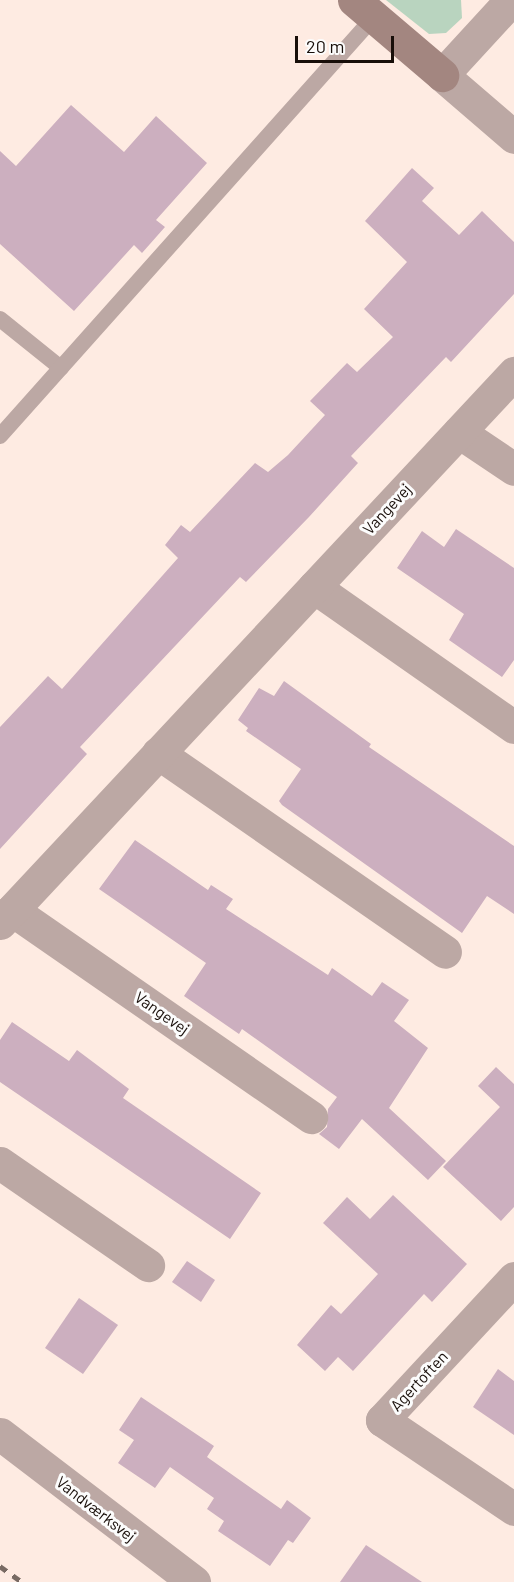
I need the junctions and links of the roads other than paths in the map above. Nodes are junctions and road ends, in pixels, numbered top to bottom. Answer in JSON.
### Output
{"nodes":[{"id":1,"x":511,"y":0,"type":"edge"},
{"id":2,"x":364,"y":8,"type":"edge"},
{"id":3,"x":442,"y":75,"type":"junction"},
{"id":4,"x":514,"y":137,"type":"edge"},
{"id":5,"x":0,"y":319,"type":"edge"},
{"id":6,"x":61,"y":368,"type":"junction"},
{"id":7,"x":514,"y":373,"type":"edge"},
{"id":8,"x":459,"y":432,"type":"junction"},
{"id":9,"x":0,"y":436,"type":"edge"},
{"id":10,"x":514,"y":469,"type":"edge"},
{"id":11,"x":314,"y":587,"type":"junction"},
{"id":12,"x":514,"y":727,"type":"edge"},
{"id":13,"x":158,"y":753,"type":"junction"},
{"id":14,"x":6,"y":916,"type":"edge"},
{"id":15,"x":445,"y":952,"type":"dead end"},
{"id":16,"x":311,"y":1117,"type":"dead end"},
{"id":17,"x":0,"y":1163,"type":"edge"},
{"id":18,"x":148,"y":1266,"type":"dead end"},
{"id":19,"x":514,"y":1278,"type":"edge"},
{"id":20,"x":0,"y":1434,"type":"edge"},
{"id":21,"x":514,"y":1509,"type":"edge"},
{"id":22,"x":194,"y":1582,"type":"edge"}],
"edges":[{"from":1,"to":3,"type":"street"},
{"from":2,"to":3,"type":"street"},
{"from":2,"to":6,"type":"lane"},
{"from":3,"to":4,"type":"street"},
{"from":5,"to":6,"type":"lane"},
{"from":6,"to":9,"type":"lane"},
{"from":7,"to":8,"type":"street","name":"Vangevej"},
{"from":8,"to":10,"type":"street"},
{"from":8,"to":11,"type":"street","name":"Vangevej"},
{"from":11,"to":12,"type":"street"},
{"from":11,"to":13,"type":"street","name":"Vangevej"},
{"from":13,"to":14,"type":"street","name":"Vangevej"},
{"from":13,"to":15,"type":"street"},
{"from":14,"to":16,"type":"street","name":"Vangevej"},
{"from":17,"to":18,"type":"street"},
{"from":19,"to":21,"type":"street","name":"Agertoften"},
{"from":20,"to":22,"type":"street","name":"Vandværksvej"}]}
